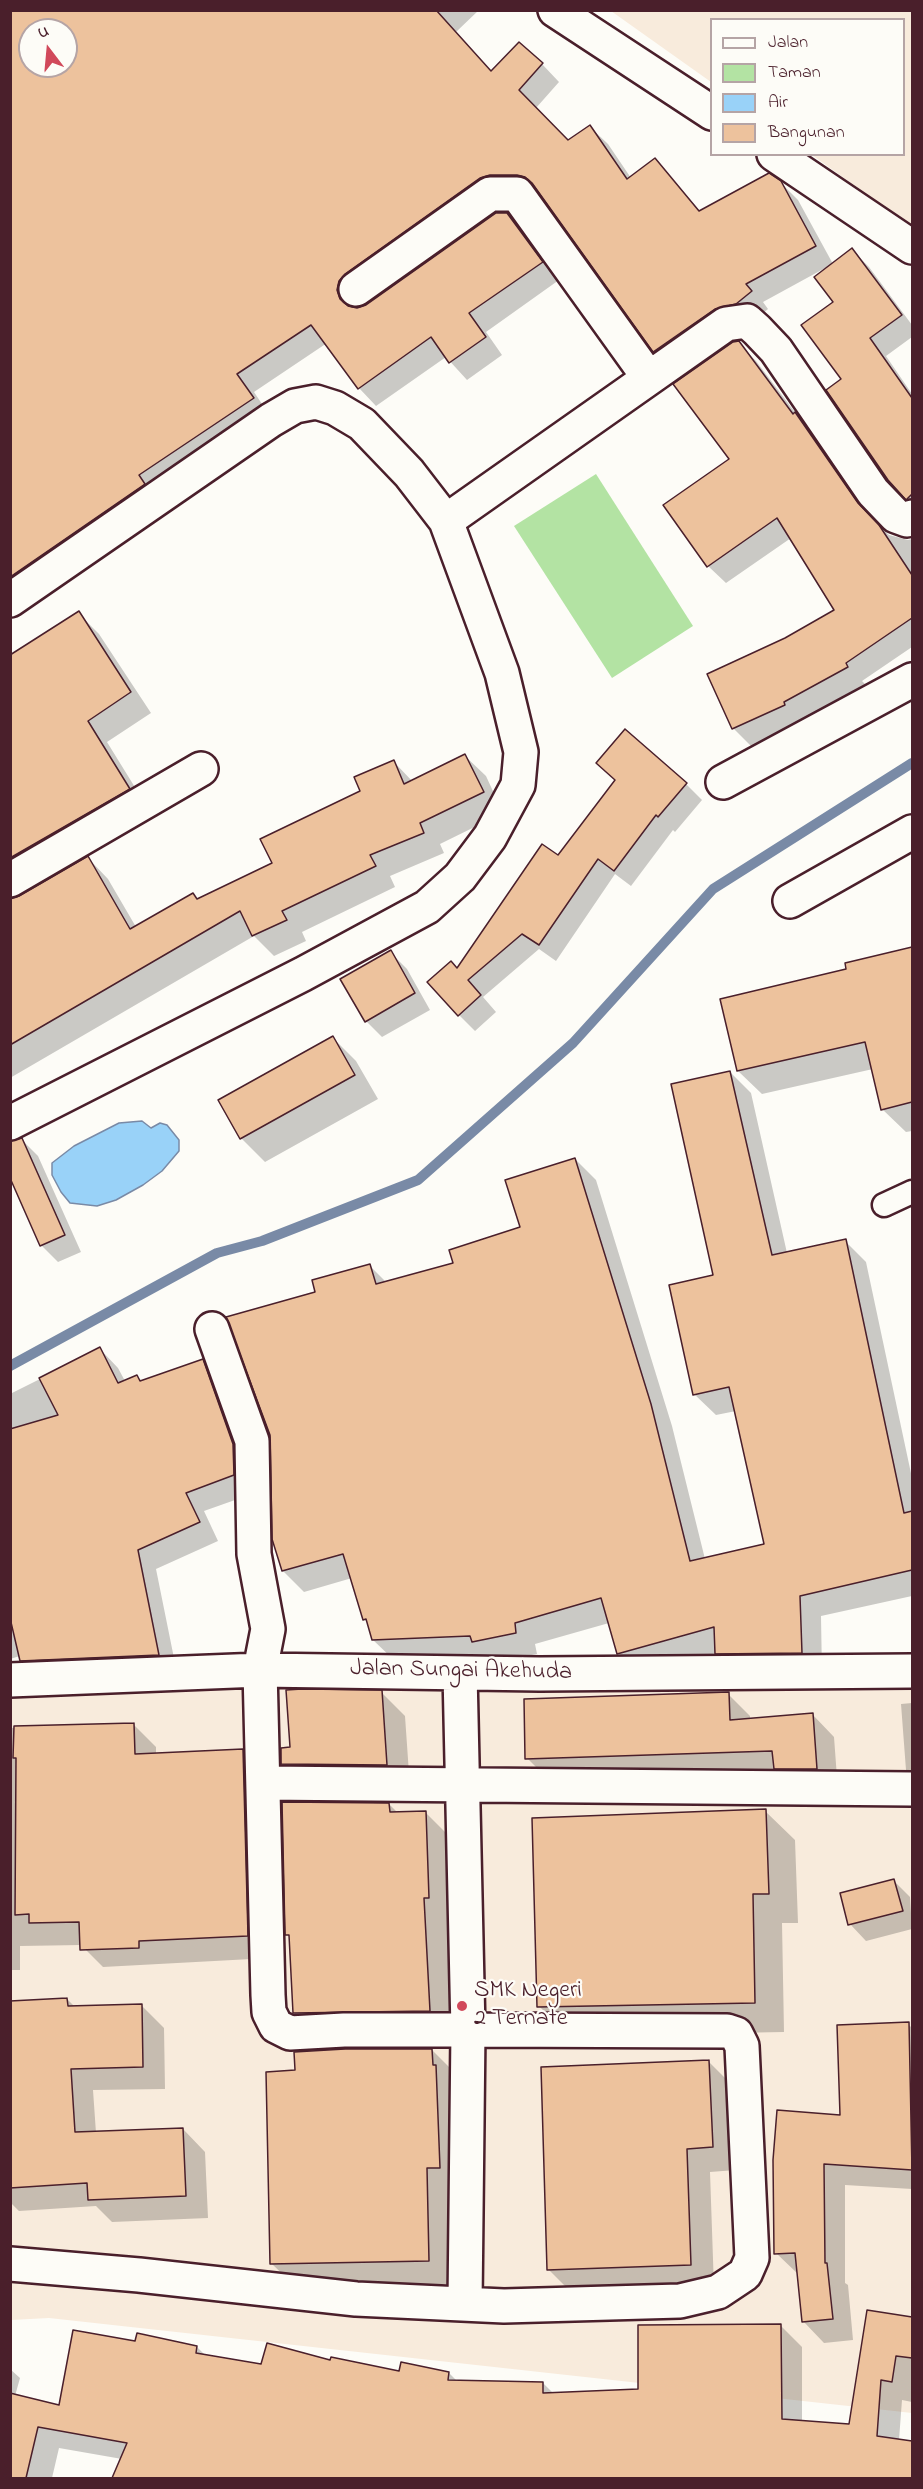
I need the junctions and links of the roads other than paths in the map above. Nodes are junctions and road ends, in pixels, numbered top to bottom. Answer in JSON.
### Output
{"nodes":[{"id":1,"x":555,"y":10,"type":"edge"},
{"id":2,"x":710,"y":112,"type":"edge"},
{"id":3,"x":777,"y":156,"type":"edge"},
{"id":4,"x":912,"y":247,"type":"edge"},
{"id":5,"x":356,"y":289,"type":"dead end"},
{"id":6,"x":649,"y":378,"type":"junction"},
{"id":7,"x":446,"y":521,"type":"junction"},
{"id":8,"x":911,"y":524,"type":"edge"},
{"id":9,"x":10,"y":600,"type":"edge"},
{"id":10,"x":912,"y":680,"type":"edge"},
{"id":11,"x":201,"y":770,"type":"dead end"},
{"id":12,"x":723,"y":782,"type":"dead end"},
{"id":13,"x":912,"y":832,"type":"edge"},
{"id":14,"x":10,"y":880,"type":"edge"},
{"id":15,"x":790,"y":901,"type":"dead end"},
{"id":16,"x":10,"y":1123,"type":"edge"},
{"id":17,"x":912,"y":1192,"type":"edge"},
{"id":18,"x":884,"y":1205,"type":"dead end"},
{"id":19,"x":212,"y":1329,"type":"dead end"},
{"id":20,"x":260,"y":1670,"type":"junction"},
{"id":21,"x":912,"y":1671,"type":"edge"},
{"id":22,"x":460,"y":1672,"type":"junction"},
{"id":23,"x":10,"y":1680,"type":"edge"},
{"id":24,"x":263,"y":1783,"type":"junction"},
{"id":25,"x":462,"y":1786,"type":"junction"},
{"id":26,"x":912,"y":1789,"type":"edge"},
{"id":27,"x":468,"y":2030,"type":"junction"},
{"id":28,"x":10,"y":2264,"type":"edge"},
{"id":29,"x":465,"y":2304,"type":"junction"}],
"edges":[{"from":1,"to":2,"type":"street"},
{"from":3,"to":4,"type":"street"},
{"from":5,"to":6,"type":"street"},
{"from":6,"to":7,"type":"street"},
{"from":6,"to":8,"type":"street"},
{"from":7,"to":9,"type":"street"},
{"from":7,"to":16,"type":"street"},
{"from":10,"to":12,"type":"street"},
{"from":11,"to":14,"type":"street"},
{"from":13,"to":15,"type":"street"},
{"from":17,"to":18,"type":"lane"},
{"from":19,"to":20,"type":"street"},
{"from":20,"to":22,"type":"street","name":"Jalan Sungai Akehuda"},
{"from":20,"to":23,"type":"street","name":"Jalan Sungai Akehuda"},
{"from":20,"to":24,"type":"street"},
{"from":21,"to":22,"type":"street","name":"Jalan Sungai Akehuda"},
{"from":22,"to":25,"type":"street"},
{"from":24,"to":25,"type":"street"},
{"from":24,"to":27,"type":"street"},
{"from":25,"to":26,"type":"street"},
{"from":25,"to":27,"type":"street"},
{"from":27,"to":29,"type":"street"},
{"from":27,"to":29,"type":"street"},
{"from":28,"to":29,"type":"street"}]}
